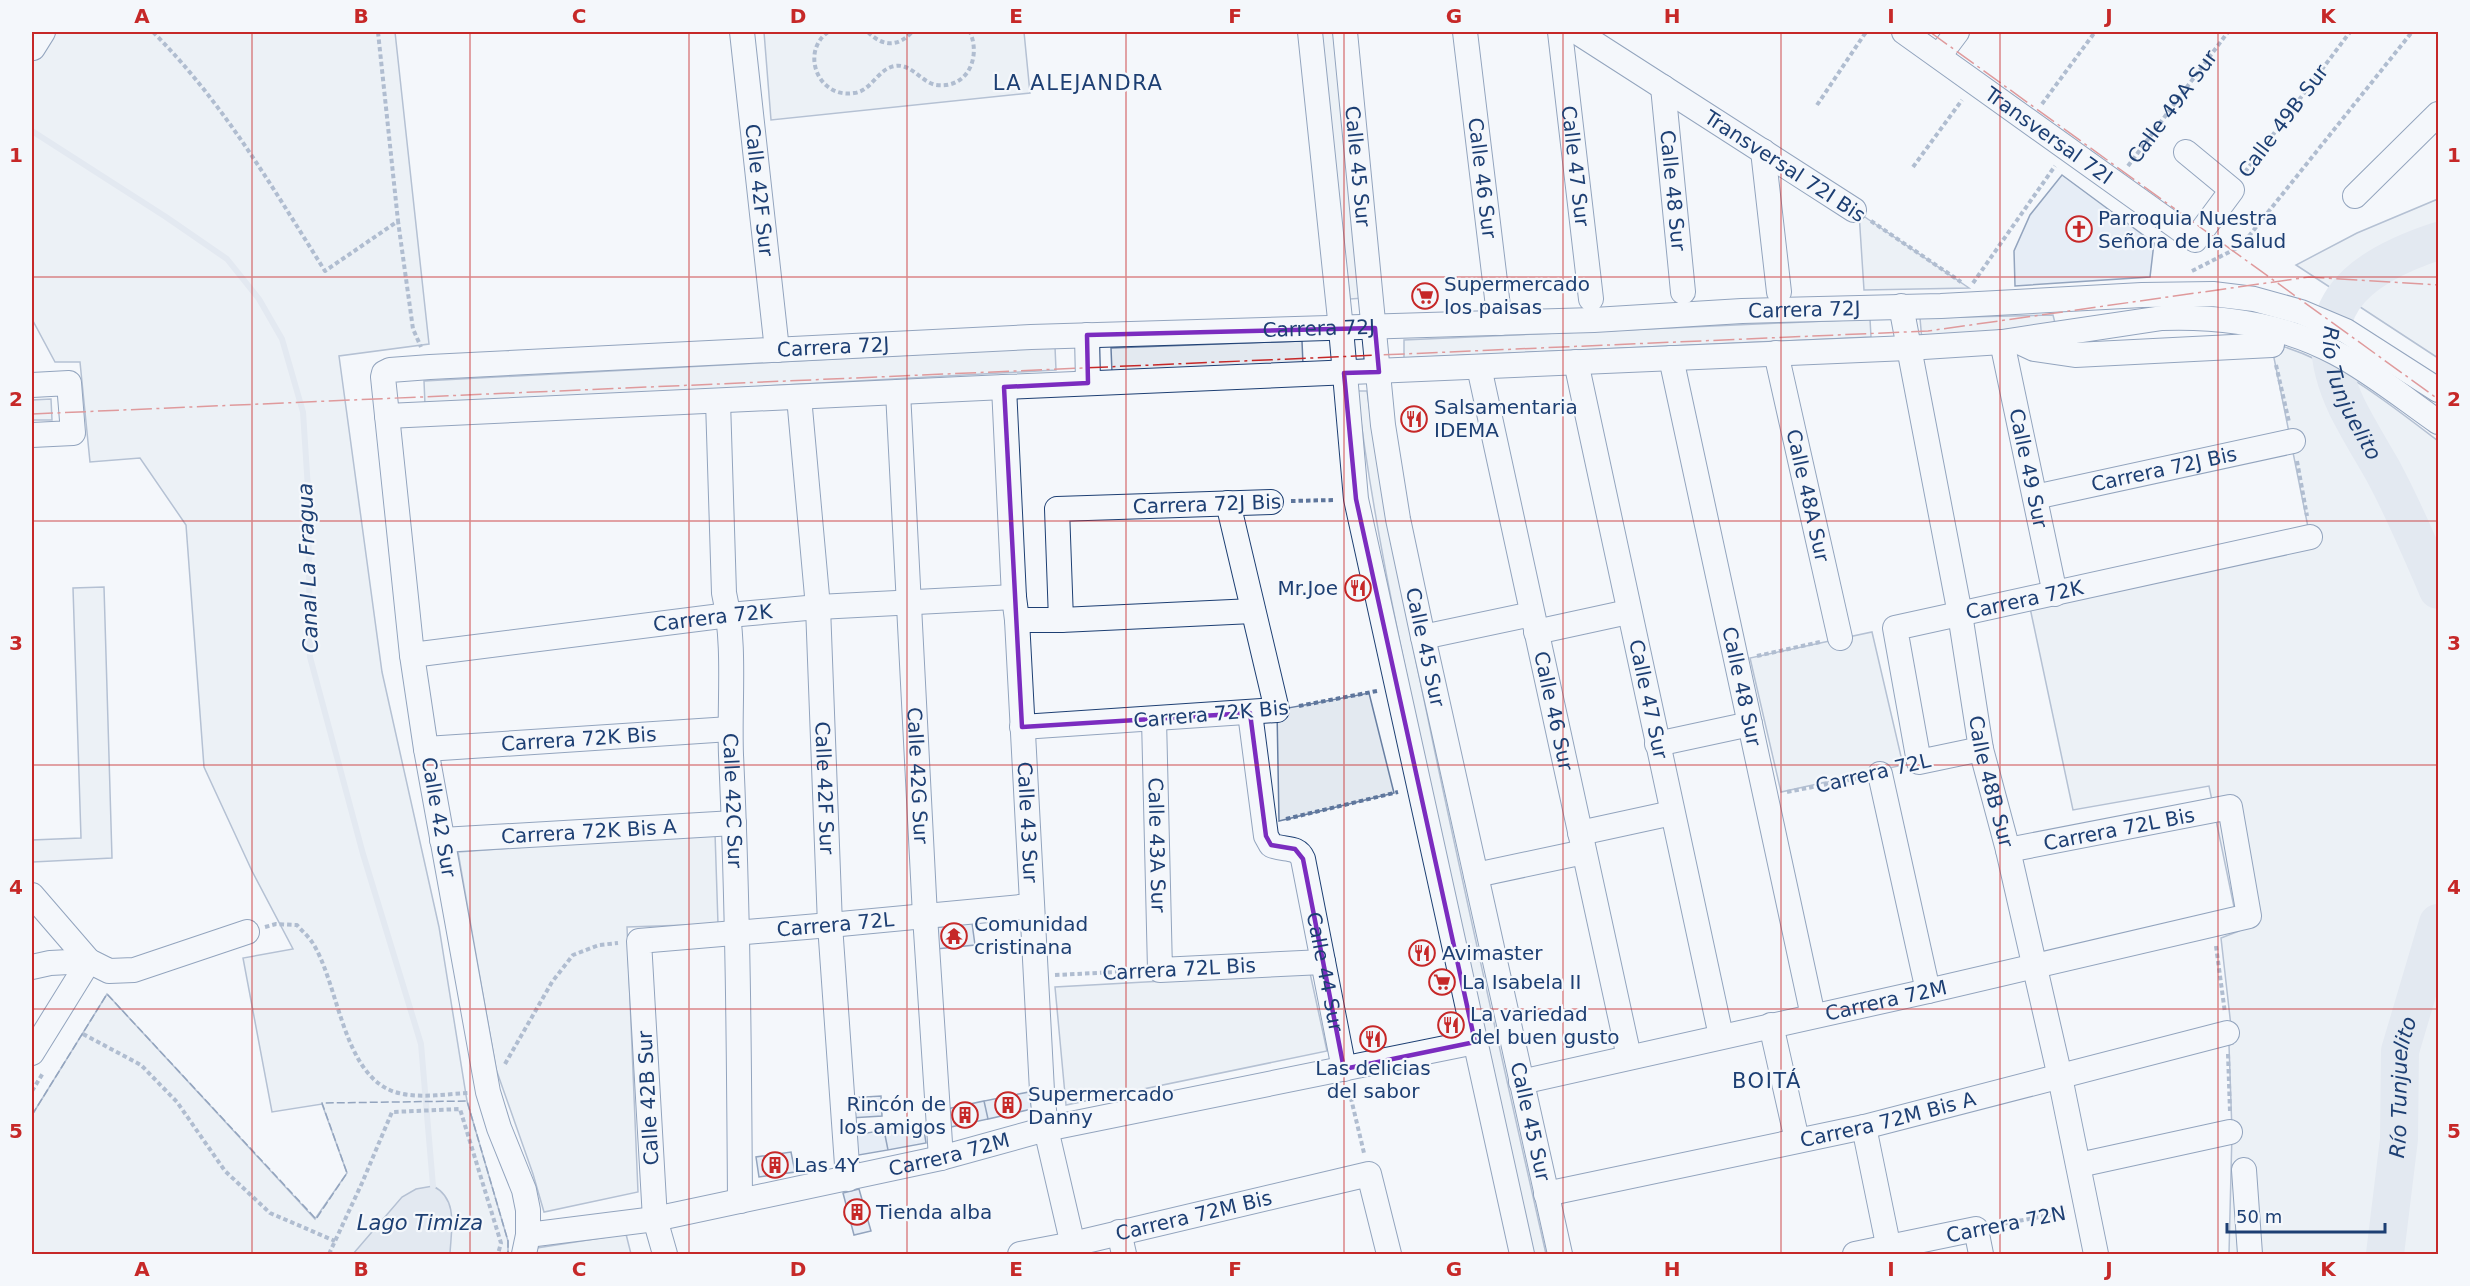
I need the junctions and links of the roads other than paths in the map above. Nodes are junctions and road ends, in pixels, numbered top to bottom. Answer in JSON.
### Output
{"nodes":[{"id":1,"x":742,"y":32,"type":"edge"},
{"id":2,"x":1310,"y":32,"type":"edge"},
{"id":3,"x":1345,"y":32,"type":"edge"},
{"id":4,"x":1465,"y":32,"type":"edge"},
{"id":5,"x":1560,"y":32,"type":"edge"},
{"id":6,"x":1576,"y":32,"type":"edge"},
{"id":7,"x":1904,"y":32,"type":"edge"},
{"id":8,"x":1957,"y":32,"type":"edge"},
{"id":9,"x":1939,"y":56,"type":"junction"},
{"id":10,"x":1663,"y":87,"type":"junction"},
{"id":11,"x":2439,"y":114,"type":"edge"},
{"id":12,"x":1763,"y":151,"type":"junction"},
{"id":13,"x":2186,"y":152,"type":"dead end"},
{"id":14,"x":2355,"y":196,"type":"dead end"},
{"id":15,"x":1854,"y":210,"type":"road end"},
{"id":16,"x":2195,"y":240,"type":"joint"},
{"id":17,"x":1683,"y":292,"type":"dead end"},
{"id":18,"x":1779,"y":292,"type":"dead end"},
{"id":19,"x":1591,"y":299,"type":"dead end"},
{"id":20,"x":1901,"y":306,"type":"junction"},
{"id":21,"x":1500,"y":323,"type":"junction"},
{"id":22,"x":1375,"y":328,"type":"junction"},
{"id":23,"x":1341,"y":329,"type":"junction"},
{"id":24,"x":1087,"y":335,"type":"junction"},
{"id":25,"x":2010,"y":341,"type":"junction"},
{"id":26,"x":2272,"y":345,"type":"road end"},
{"id":27,"x":1908,"y":348,"type":"junction"},
{"id":28,"x":777,"y":350,"type":"junction"},
{"id":29,"x":1776,"y":353,"type":"junction"},
{"id":30,"x":1671,"y":358,"type":"junction"},
{"id":31,"x":1576,"y":362,"type":"junction"},
{"id":32,"x":1479,"y":367,"type":"junction"},
{"id":33,"x":1379,"y":372,"type":"junction"},
{"id":34,"x":384,"y":373,"type":"joint"},
{"id":35,"x":1344,"y":373,"type":"junction"},
{"id":36,"x":1088,"y":383,"type":"junction"},
{"id":37,"x":32,"y":385,"type":"edge"},
{"id":38,"x":1004,"y":387,"type":"junction"},
{"id":39,"x":2439,"y":390,"type":"edge"},
{"id":40,"x":898,"y":392,"type":"junction"},
{"id":41,"x":799,"y":397,"type":"junction"},
{"id":42,"x":718,"y":401,"type":"junction"},
{"id":43,"x":387,"y":416,"type":"junction"},
{"id":44,"x":2439,"y":422,"type":"edge"},
{"id":45,"x":32,"y":435,"type":"edge"},
{"id":46,"x":2294,"y":441,"type":"road end"},
{"id":47,"x":2035,"y":497,"type":"junction"},
{"id":48,"x":1271,"y":502,"type":"road end"},
{"id":49,"x":1228,"y":503,"type":"junction"},
{"id":50,"x":2310,"y":537,"type":"road end"},
{"id":51,"x":2055,"y":594,"type":"junction"},
{"id":52,"x":910,"y":603,"type":"junction"},
{"id":53,"x":818,"y":607,"type":"junction"},
{"id":54,"x":1015,"y":608,"type":"junction"},
{"id":55,"x":1253,"y":612,"type":"junction"},
{"id":56,"x":1628,"y":612,"type":"junction"},
{"id":57,"x":1960,"y":614,"type":"junction"},
{"id":58,"x":729,"y":615,"type":"junction"},
{"id":59,"x":1061,"y":620,"type":"junction"},
{"id":60,"x":1534,"y":623,"type":"junction"},
{"id":61,"x":1423,"y":637,"type":"junction"},
{"id":62,"x":1840,"y":638,"type":"road end"},
{"id":63,"x":412,"y":655,"type":"junction"},
{"id":64,"x":1250,"y":713,"type":"junction"},
{"id":65,"x":1154,"y":719,"type":"junction"},
{"id":66,"x":1750,"y":724,"type":"junction"},
{"id":67,"x":1022,"y":727,"type":"junction"},
{"id":68,"x":730,"y":729,"type":"junction"},
{"id":69,"x":1657,"y":744,"type":"junction"},
{"id":70,"x":426,"y":749,"type":"junction"},
{"id":71,"x":1981,"y":749,"type":"junction"},
{"id":72,"x":1919,"y":762,"type":"joint"},
{"id":73,"x":1880,"y":774,"type":"road end"},
{"id":74,"x":1672,"y":813,"type":"junction"},
{"id":75,"x":734,"y":823,"type":"junction"},
{"id":76,"x":442,"y":840,"type":"junction"},
{"id":77,"x":1582,"y":842,"type":"junction"},
{"id":78,"x":2008,"y":850,"type":"junction"},
{"id":79,"x":1476,"y":875,"type":"junction"},
{"id":80,"x":32,"y":895,"type":"edge"},
{"id":81,"x":1031,"y":906,"type":"junction"},
{"id":82,"x":925,"y":916,"type":"junction"},
{"id":83,"x":2249,"y":916,"type":"joint"},
{"id":84,"x":830,"y":925,"type":"junction"},
{"id":85,"x":247,"y":932,"type":"road end"},
{"id":86,"x":738,"y":933,"type":"junction"},
{"id":87,"x":639,"y":941,"type":"joint"},
{"id":88,"x":89,"y":961,"type":"junction"},
{"id":89,"x":1323,"y":962,"type":"junction"},
{"id":90,"x":2033,"y":966,"type":"junction"},
{"id":91,"x":32,"y":967,"type":"edge"},
{"id":92,"x":1160,"y":970,"type":"joint"},
{"id":93,"x":1928,"y":991,"type":"junction"},
{"id":94,"x":1813,"y":1016,"type":"junction"},
{"id":95,"x":1771,"y":1025,"type":"junction"},
{"id":96,"x":2227,"y":1033,"type":"road end"},
{"id":97,"x":1721,"y":1036,"type":"junction"},
{"id":98,"x":1475,"y":1042,"type":"junction"},
{"id":99,"x":32,"y":1053,"type":"edge"},
{"id":100,"x":1629,"y":1057,"type":"junction"},
{"id":101,"x":1344,"y":1069,"type":"junction"},
{"id":102,"x":2060,"y":1077,"type":"junction"},
{"id":103,"x":1521,"y":1082,"type":"junction"},
{"id":104,"x":1864,"y":1127,"type":"junction"},
{"id":105,"x":1046,"y":1129,"type":"junction"},
{"id":106,"x":2230,"y":1132,"type":"road end"},
{"id":107,"x":1797,"y":1140,"type":"junction"},
{"id":108,"x":941,"y":1158,"type":"junction"},
{"id":109,"x":2079,"y":1165,"type":"junction"},
{"id":110,"x":2244,"y":1170,"type":"dead end"},
{"id":111,"x":848,"y":1179,"type":"junction"},
{"id":112,"x":1546,"y":1194,"type":"junction"},
{"id":113,"x":740,"y":1200,"type":"junction"},
{"id":114,"x":655,"y":1219,"type":"junction"},
{"id":115,"x":1122,"y":1243,"type":"edge"},
{"id":116,"x":526,"y":1245,"type":"edge"},
{"id":117,"x":1074,"y":1249,"type":"edge"},
{"id":118,"x":1889,"y":1251,"type":"edge"},
{"id":119,"x":665,"y":1254,"type":"edge"},
{"id":120,"x":1020,"y":1254,"type":"edge"},
{"id":121,"x":1389,"y":1254,"type":"edge"},
{"id":122,"x":1522,"y":1254,"type":"edge"},
{"id":123,"x":1560,"y":1254,"type":"edge"},
{"id":124,"x":1855,"y":1254,"type":"edge"},
{"id":125,"x":1981,"y":1254,"type":"edge"},
{"id":126,"x":2096,"y":1254,"type":"edge"},
{"id":127,"x":2250,"y":1254,"type":"edge"}],
"edges":[{"from":1,"to":28,"type":"street","name":"Calle 42F Sur"},
{"from":2,"to":23,"type":"street","name":"Calle 45 Sur"},
{"from":3,"to":22,"type":"street","name":"Calle 45 Sur"},
{"from":4,"to":21,"type":"street","name":"Calle 46 Sur"},
{"from":5,"to":19,"type":"street","name":"Calle 47 Sur"},
{"from":6,"to":10,"type":"street","name":"Transversal 72I Bis"},
{"from":7,"to":9,"type":"street","name":"Transversal 72I"},
{"from":8,"to":9,"type":"street"},
{"from":9,"to":16,"type":"street","name":"Transversal 72I"},
{"from":10,"to":12,"type":"street","name":"Transversal 72I Bis"},
{"from":10,"to":17,"type":"street","name":"Calle 48 Sur"},
{"from":11,"to":14,"type":"street"},
{"from":12,"to":15,"type":"street","name":"Transversal 72I Bis"},
{"from":12,"to":18,"type":"street"},
{"from":13,"to":16,"type":"street","name":"Calle 49B Sur"},
{"from":20,"to":21,"type":"street","name":"Carrera 72J"},
{"from":20,"to":27,"type":"street","name":"Calle 48B Sur"},
{"from":20,"to":39,"type":"street","name":"Carrera 72J"},
{"from":21,"to":22,"type":"street","name":"Carrera 72J"},
{"from":22,"to":23,"type":"street","name":"Carrera 72J"},
{"from":22,"to":33,"type":"street","name":"Calle 45 Sur"},
{"from":23,"to":24,"type":"street","name":"Carrera 72J"},
{"from":23,"to":35,"type":"street","name":"Calle 45 Sur"},
{"from":24,"to":28,"type":"street","name":"Carrera 72J"},
{"from":24,"to":36,"type":"street"},
{"from":25,"to":26,"type":"street"},
{"from":25,"to":27,"type":"street"},
{"from":25,"to":44,"type":"street"},
{"from":25,"to":47,"type":"street","name":"Calle 49 Sur"},
{"from":27,"to":29,"type":"street"},
{"from":27,"to":57,"type":"street","name":"Calle 48B Sur"},
{"from":28,"to":34,"type":"street","name":"Carrera 72J"},
{"from":29,"to":30,"type":"street"},
{"from":29,"to":62,"type":"street","name":"Calle 48A Sur"},
{"from":30,"to":31,"type":"street"},
{"from":30,"to":66,"type":"street","name":"Calle 48 Sur"},
{"from":31,"to":32,"type":"street"},
{"from":31,"to":56,"type":"street","name":"Calle 47 Sur"},
{"from":32,"to":33,"type":"street"},
{"from":32,"to":60,"type":"street","name":"Calle 46 Sur"},
{"from":33,"to":35,"type":"street"},
{"from":33,"to":61,"type":"street","name":"Calle 45 Sur"},
{"from":34,"to":43,"type":"street","name":"Calle 42 Sur"},
{"from":35,"to":36,"type":"street"},
{"from":35,"to":98,"type":"street","name":"Calle 45 Sur"},
{"from":36,"to":38,"type":"street"},
{"from":37,"to":45,"type":"street"},
{"from":38,"to":40,"type":"street"},
{"from":38,"to":54,"type":"street","name":"Calle 43 Sur"},
{"from":40,"to":41,"type":"street"},
{"from":40,"to":52,"type":"street","name":"Calle 42G Sur"},
{"from":41,"to":42,"type":"street"},
{"from":41,"to":53,"type":"street","name":"Calle 42F Sur"},
{"from":42,"to":43,"type":"street"},
{"from":42,"to":58,"type":"street","name":"Calle 42C Sur"},
{"from":43,"to":63,"type":"street","name":"Calle 42 Sur"},
{"from":46,"to":47,"type":"street","name":"Carrera 72J Bis"},
{"from":47,"to":51,"type":"street","name":"Calle 49 Sur"},
{"from":48,"to":49,"type":"street","name":"Carrera 72J Bis"},
{"from":49,"to":55,"type":"street"},
{"from":49,"to":59,"type":"street","name":"Carrera 72J Bis"},
{"from":50,"to":51,"type":"street","name":"Carrera 72K"},
{"from":51,"to":57,"type":"street","name":"Carrera 72K"},
{"from":52,"to":53,"type":"street","name":"Carrera 72K"},
{"from":52,"to":54,"type":"street","name":"Carrera 72K"},
{"from":52,"to":82,"type":"street","name":"Calle 42G Sur"},
{"from":53,"to":58,"type":"street","name":"Carrera 72K"},
{"from":53,"to":84,"type":"street","name":"Calle 42F Sur"},
{"from":54,"to":59,"type":"street","name":"Carrera 72K"},
{"from":54,"to":67,"type":"street","name":"Calle 43 Sur"},
{"from":55,"to":59,"type":"street","name":"Carrera 72K"},
{"from":55,"to":64,"type":"street","name":"Carrera 72K Bis"},
{"from":56,"to":60,"type":"street"},
{"from":56,"to":69,"type":"street","name":"Calle 47 Sur"},
{"from":57,"to":71,"type":"street","name":"Calle 48B Sur"},
{"from":57,"to":72,"type":"street","name":"Carrera 72K"},
{"from":58,"to":63,"type":"street","name":"Carrera 72K"},
{"from":58,"to":68,"type":"street","name":"Calle 42C Sur"},
{"from":60,"to":61,"type":"street"},
{"from":60,"to":77,"type":"street","name":"Calle 46 Sur"},
{"from":61,"to":79,"type":"street","name":"Calle 45 Sur"},
{"from":63,"to":70,"type":"street","name":"Calle 42 Sur"},
{"from":64,"to":65,"type":"street","name":"Carrera 72K Bis"},
{"from":64,"to":89,"type":"street","name":"Calle 44 Sur"},
{"from":65,"to":67,"type":"street","name":"Carrera 72K Bis"},
{"from":65,"to":92,"type":"street","name":"Calle 43A Sur"},
{"from":66,"to":69,"type":"street"},
{"from":66,"to":94,"type":"street","name":"Calle 48 Sur"},
{"from":67,"to":81,"type":"street","name":"Calle 43 Sur"},
{"from":68,"to":70,"type":"street","name":"Carrera 72K Bis"},
{"from":68,"to":75,"type":"street","name":"Calle 42C Sur"},
{"from":69,"to":74,"type":"street","name":"Calle 47 Sur"},
{"from":70,"to":76,"type":"street","name":"Calle 42 Sur"},
{"from":71,"to":72,"type":"street","name":"Carrera 72L"},
{"from":71,"to":78,"type":"street","name":"Calle 48B Sur"},
{"from":73,"to":93,"type":"street"},
{"from":74,"to":77,"type":"street"},
{"from":74,"to":97,"type":"street","name":"Calle 47 Sur"},
{"from":75,"to":76,"type":"street","name":"Carrera 72K Bis A"},
{"from":75,"to":86,"type":"street","name":"Calle 42C Sur"},
{"from":76,"to":116,"type":"street","name":"Calle 42 Sur"},
{"from":77,"to":79,"type":"street"},
{"from":77,"to":100,"type":"street","name":"Calle 46 Sur"},
{"from":78,"to":83,"type":"street","name":"Carrera 72L Bis"},
{"from":78,"to":90,"type":"street","name":"Calle 48B Sur"},
{"from":79,"to":103,"type":"street","name":"Calle 45 Sur"},
{"from":80,"to":88,"type":"street"},
{"from":81,"to":82,"type":"street","name":"Carrera 72L"},
{"from":81,"to":105,"type":"street","name":"Calle 43 Sur"},
{"from":82,"to":84,"type":"street","name":"Carrera 72L"},
{"from":82,"to":108,"type":"street","name":"Calle 42G Sur"},
{"from":83,"to":90,"type":"street","name":"Carrera 72M"},
{"from":84,"to":86,"type":"street","name":"Carrera 72L"},
{"from":84,"to":111,"type":"street","name":"Calle 42F Sur"},
{"from":85,"to":88,"type":"street"},
{"from":86,"to":87,"type":"street","name":"Carrera 72L"},
{"from":86,"to":113,"type":"street","name":"Calle 42C Sur"},
{"from":87,"to":114,"type":"street","name":"Calle 42B Sur"},
{"from":88,"to":91,"type":"street"},
{"from":88,"to":99,"type":"street"},
{"from":89,"to":92,"type":"street","name":"Carrera 72L Bis"},
{"from":89,"to":101,"type":"street","name":"Calle 44 Sur"},
{"from":90,"to":93,"type":"street","name":"Carrera 72M"},
{"from":90,"to":102,"type":"street","name":"Calle 48B Sur"},
{"from":93,"to":94,"type":"street","name":"Carrera 72M"},
{"from":94,"to":95,"type":"street","name":"Carrera 72M"},
{"from":95,"to":97,"type":"street","name":"Carrera 72M"},
{"from":95,"to":107,"type":"street"},
{"from":96,"to":102,"type":"street","name":"Carrera 72M Bis A"},
{"from":97,"to":100,"type":"street","name":"Carrera 72M"},
{"from":98,"to":101,"type":"street","name":"Carrera 72M"},
{"from":98,"to":122,"type":"street","name":"Calle 45 Sur"},
{"from":100,"to":103,"type":"street","name":"Carrera 72M"},
{"from":101,"to":105,"type":"street","name":"Carrera 72M"},
{"from":102,"to":104,"type":"street","name":"Carrera 72M Bis A"},
{"from":102,"to":109,"type":"street","name":"Calle 48B Sur"},
{"from":103,"to":112,"type":"street","name":"Calle 45 Sur"},
{"from":104,"to":107,"type":"street","name":"Carrera 72M Bis A"},
{"from":104,"to":118,"type":"street"},
{"from":105,"to":108,"type":"street","name":"Carrera 72M"},
{"from":105,"to":117,"type":"street","name":"Calle 43 Sur"},
{"from":106,"to":109,"type":"street"},
{"from":107,"to":112,"type":"street","name":"Carrera 72M Bis A"},
{"from":108,"to":111,"type":"street","name":"Carrera 72M"},
{"from":109,"to":126,"type":"street","name":"Calle 48B Sur"},
{"from":110,"to":127,"type":"street"},
{"from":111,"to":113,"type":"street","name":"Carrera 72M"},
{"from":112,"to":123,"type":"street","name":"Calle 45 Sur"},
{"from":113,"to":114,"type":"street","name":"Carrera 72M"},
{"from":114,"to":116,"type":"street","name":"Carrera 72M"},
{"from":114,"to":119,"type":"street","name":"Calle 42B Sur"},
{"from":115,"to":117,"type":"street","name":"Carrera 72M Bis"},
{"from":115,"to":121,"type":"street","name":"Carrera 72M Bis"},
{"from":117,"to":120,"type":"street","name":"Carrera 72M Bis"},
{"from":118,"to":124,"type":"street","name":"Carrera 72N"},
{"from":118,"to":125,"type":"street","name":"Carrera 72N"}]}
